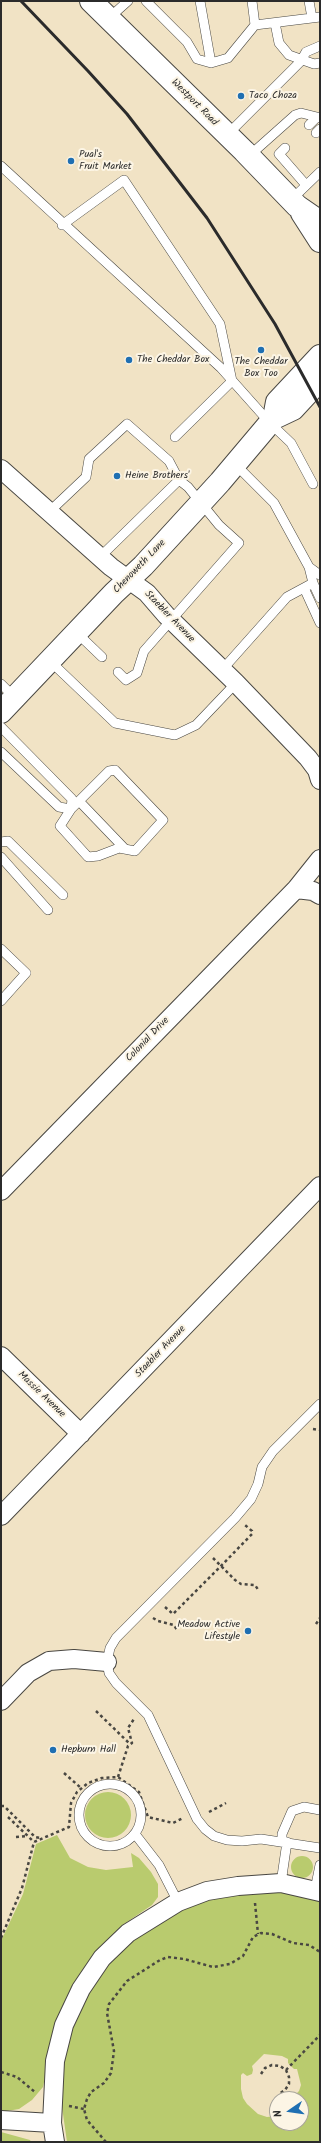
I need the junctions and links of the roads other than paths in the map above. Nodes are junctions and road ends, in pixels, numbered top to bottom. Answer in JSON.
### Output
{"nodes":[{"id":1,"x":91,"y":1,"type":"edge"},
{"id":2,"x":128,"y":1,"type":"edge"},
{"id":3,"x":146,"y":1,"type":"edge"},
{"id":4,"x":200,"y":1,"type":"edge"},
{"id":5,"x":252,"y":1,"type":"edge"},
{"id":6,"x":310,"y":1,"type":"edge"},
{"id":7,"x":109,"y":18,"type":"junction"},
{"id":8,"x":316,"y":18,"type":"edge"},
{"id":9,"x":275,"y":23,"type":"junction"},
{"id":10,"x":255,"y":25,"type":"junction"},
{"id":11,"x":320,"y":46,"type":"edge"},
{"id":12,"x":301,"y":60,"type":"junction"},
{"id":13,"x":211,"y":63,"type":"junction"},
{"id":14,"x":320,"y":63,"type":"edge"},
{"id":15,"x":318,"y":117,"type":"edge"},
{"id":16,"x":308,"y":125,"type":"dead end"},
{"id":17,"x":227,"y":134,"type":"junction"},
{"id":18,"x":268,"y":141,"type":"junction"},
{"id":19,"x":249,"y":156,"type":"junction"},
{"id":20,"x":1,"y":166,"type":"edge"},
{"id":21,"x":320,"y":172,"type":"edge"},
{"id":22,"x":298,"y":197,"type":"junction"},
{"id":23,"x":320,"y":222,"type":"edge"},
{"id":24,"x":62,"y":225,"type":"junction"},
{"id":25,"x":320,"y":241,"type":"edge"},
{"id":26,"x":320,"y":356,"type":"edge"},
{"id":27,"x":320,"y":380,"type":"edge"},
{"id":28,"x":232,"y":381,"type":"junction"},
{"id":29,"x":272,"y":421,"type":"junction"},
{"id":30,"x":175,"y":437,"type":"dead end"},
{"id":31,"x":234,"y":463,"type":"junction"},
{"id":32,"x":1,"y":469,"type":"edge"},
{"id":33,"x":179,"y":480,"type":"junction"},
{"id":34,"x":313,"y":484,"type":"dead end"},
{"id":35,"x":201,"y":502,"type":"junction"},
{"id":36,"x":49,"y":512,"type":"junction"},
{"id":37,"x":100,"y":557,"type":"junction"},
{"id":38,"x":309,"y":566,"type":"junction"},
{"id":39,"x":320,"y":575,"type":"edge"},
{"id":40,"x":129,"y":580,"type":"junction"},
{"id":41,"x":313,"y":583,"type":"junction"},
{"id":42,"x":304,"y":588,"type":"junction"},
{"id":43,"x":320,"y":598,"type":"edge"},
{"id":44,"x":172,"y":621,"type":"junction"},
{"id":45,"x":320,"y":623,"type":"edge"},
{"id":46,"x":76,"y":633,"type":"junction"},
{"id":47,"x":102,"y":657,"type":"dead end"},
{"id":48,"x":50,"y":661,"type":"junction"},
{"id":49,"x":222,"y":670,"type":"junction"},
{"id":50,"x":118,"y":672,"type":"dead end"},
{"id":51,"x":236,"y":683,"type":"junction"},
{"id":52,"x":6,"y":698,"type":"edge"},
{"id":53,"x":1,"y":727,"type":"edge"},
{"id":54,"x":1,"y":752,"type":"edge"},
{"id":55,"x":320,"y":780,"type":"edge"},
{"id":56,"x":79,"y":801,"type":"junction"},
{"id":57,"x":71,"y":808,"type":"junction"},
{"id":58,"x":1,"y":842,"type":"edge"},
{"id":59,"x":125,"y":849,"type":"junction"},
{"id":60,"x":1,"y":857,"type":"edge"},
{"id":61,"x":320,"y":859,"type":"edge"},
{"id":62,"x":296,"y":889,"type":"junction"},
{"id":63,"x":63,"y":895,"type":"dead end"},
{"id":64,"x":320,"y":895,"type":"edge"},
{"id":65,"x":48,"y":910,"type":"dead end"},
{"id":66,"x":1,"y":949,"type":"edge"},
{"id":67,"x":1,"y":1001,"type":"edge"},
{"id":68,"x":320,"y":1186,"type":"edge"},
{"id":69,"x":1,"y":1191,"type":"edge"},
{"id":70,"x":1,"y":1356,"type":"edge"},
{"id":71,"x":320,"y":1404,"type":"edge"},
{"id":72,"x":81,"y":1434,"type":"junction"},
{"id":73,"x":1,"y":1516,"type":"edge"},
{"id":74,"x":107,"y":1662,"type":"junction"},
{"id":75,"x":1,"y":1701,"type":"edge"},
{"id":76,"x":320,"y":1810,"type":"edge"},
{"id":77,"x":135,"y":1834,"type":"junction"},
{"id":78,"x":284,"y":1842,"type":"junction"},
{"id":79,"x":320,"y":1848,"type":"edge"},
{"id":80,"x":320,"y":1865,"type":"edge"},
{"id":81,"x":281,"y":1883,"type":"junction"},
{"id":82,"x":318,"y":1891,"type":"edge"},
{"id":83,"x":178,"y":1902,"type":"junction"},
{"id":84,"x":1,"y":2120,"type":"edge"},
{"id":85,"x":52,"y":2123,"type":"junction"},
{"id":86,"x":55,"y":2142,"type":"edge"}],
"edges":[{"from":1,"to":7,"type":"main road","name":"Westport Road"},
{"from":2,"to":7,"type":"lane"},
{"from":3,"to":13,"type":"lane"},
{"from":4,"to":13,"type":"lane"},
{"from":5,"to":10,"type":"lane"},
{"from":6,"to":8,"type":"lane"},
{"from":7,"to":17,"type":"main road","name":"Westport Road"},
{"from":8,"to":9,"type":"lane"},
{"from":9,"to":10,"type":"lane"},
{"from":9,"to":12,"type":"lane"},
{"from":10,"to":13,"type":"lane"},
{"from":11,"to":12,"type":"lane"},
{"from":12,"to":14,"type":"lane"},
{"from":12,"to":17,"type":"lane"},
{"from":15,"to":16,"type":"lane"},
{"from":15,"to":18,"type":"lane"},
{"from":17,"to":19,"type":"main road","name":"Westport Road"},
{"from":18,"to":19,"type":"lane"},
{"from":18,"to":22,"type":"lane"},
{"from":19,"to":22,"type":"main road","name":"Westport Road"},
{"from":20,"to":24,"type":"lane"},
{"from":21,"to":22,"type":"lane"},
{"from":22,"to":23,"type":"main road","name":"Westport Road"},
{"from":22,"to":25,"type":"main road","name":"Westport Road"},
{"from":24,"to":28,"type":"lane"},
{"from":24,"to":28,"type":"lane"},
{"from":26,"to":29,"type":"main road","name":"Chenoweth Lane"},
{"from":27,"to":29,"type":"main road","name":"Chenoweth Lane"},
{"from":28,"to":29,"type":"lane"},
{"from":28,"to":30,"type":"lane"},
{"from":29,"to":31,"type":"main road","name":"Chenoweth Lane"},
{"from":29,"to":34,"type":"lane"},
{"from":31,"to":35,"type":"main road","name":"Chenoweth Lane"},
{"from":31,"to":38,"type":"lane"},
{"from":32,"to":36,"type":"street","name":"Staebler Avenue"},
{"from":33,"to":35,"type":"lane"},
{"from":33,"to":36,"type":"lane"},
{"from":33,"to":37,"type":"lane"},
{"from":35,"to":40,"type":"main road","name":"Chenoweth Lane"},
{"from":35,"to":44,"type":"lane"},
{"from":36,"to":37,"type":"street","name":"Staebler Avenue"},
{"from":37,"to":40,"type":"street","name":"Staebler Avenue"},
{"from":38,"to":39,"type":"lane"},
{"from":38,"to":41,"type":"lane"},
{"from":40,"to":44,"type":"street","name":"Staebler Avenue"},
{"from":40,"to":46,"type":"main road","name":"Chenoweth Lane"},
{"from":41,"to":42,"type":"lane"},
{"from":41,"to":43,"type":"lane"},
{"from":42,"to":45,"type":"lane"},
{"from":42,"to":49,"type":"lane"},
{"from":44,"to":49,"type":"street","name":"Staebler Avenue"},
{"from":44,"to":50,"type":"lane"},
{"from":46,"to":47,"type":"lane"},
{"from":46,"to":48,"type":"main road","name":"Chenoweth Lane"},
{"from":48,"to":51,"type":"lane"},
{"from":48,"to":52,"type":"main road","name":"Chenoweth Lane"},
{"from":49,"to":51,"type":"street","name":"Staebler Avenue"},
{"from":51,"to":55,"type":"street","name":"Staebler Avenue"},
{"from":53,"to":57,"type":"lane"},
{"from":54,"to":57,"type":"lane"},
{"from":56,"to":57,"type":"lane"},
{"from":56,"to":59,"type":"lane"},
{"from":56,"to":59,"type":"lane"},
{"from":57,"to":59,"type":"lane"},
{"from":58,"to":63,"type":"lane"},
{"from":60,"to":65,"type":"lane"},
{"from":61,"to":62,"type":"street","name":"Colonial Drive"},
{"from":62,"to":64,"type":"street"},
{"from":62,"to":69,"type":"street","name":"Colonial Drive"},
{"from":66,"to":67,"type":"lane"},
{"from":68,"to":72,"type":"street","name":"Staebler Avenue"},
{"from":70,"to":72,"type":"street","name":"Massie Avenue"},
{"from":71,"to":74,"type":"lane"},
{"from":72,"to":73,"type":"street","name":"Staebler Avenue"},
{"from":74,"to":75,"type":"street"},
{"from":74,"to":78,"type":"lane"},
{"from":76,"to":78,"type":"lane"},
{"from":77,"to":77,"type":"lane"},
{"from":77,"to":83,"type":"lane"},
{"from":78,"to":79,"type":"lane"},
{"from":78,"to":81,"type":"lane"},
{"from":80,"to":82,"type":"lane"},
{"from":81,"to":82,"type":"street"},
{"from":81,"to":83,"type":"street"},
{"from":83,"to":85,"type":"street"},
{"from":84,"to":85,"type":"street"},
{"from":85,"to":86,"type":"street"}]}
